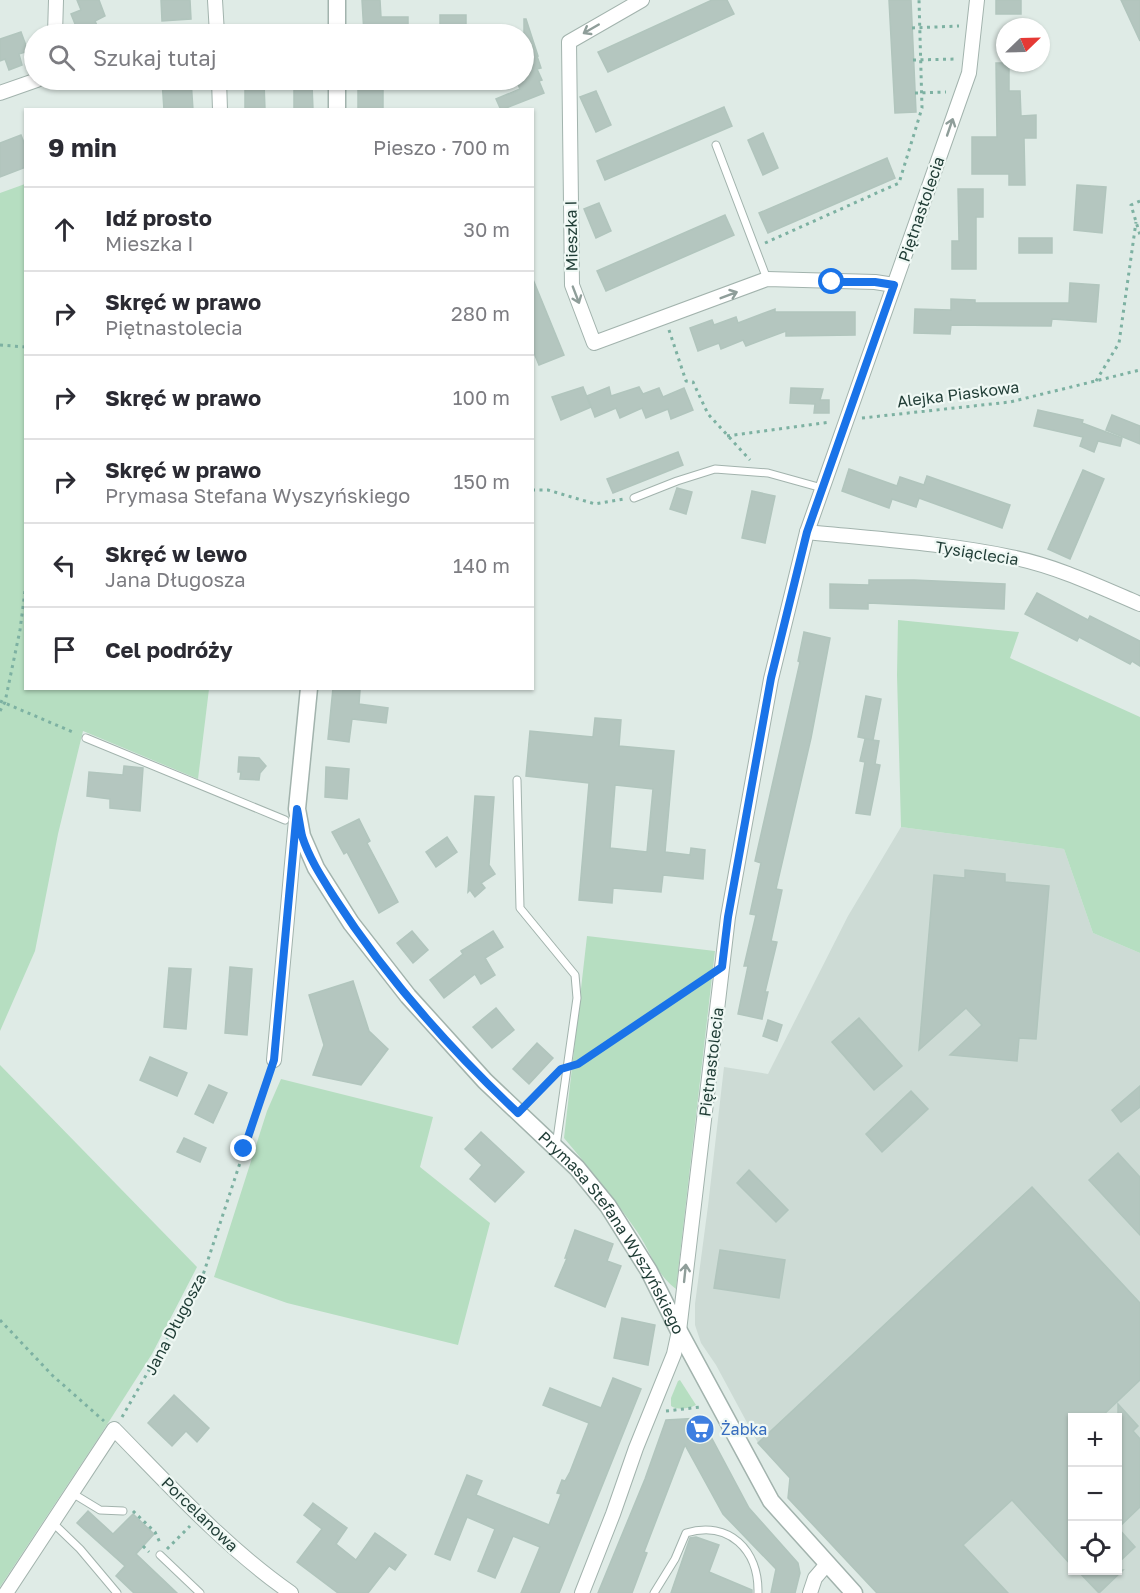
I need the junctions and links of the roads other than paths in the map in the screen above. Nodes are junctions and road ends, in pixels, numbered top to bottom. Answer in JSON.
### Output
{"nodes":[{"id":1,"x":56,"y":0,"type":"edge"},
{"id":2,"x":215,"y":0,"type":"edge"},
{"id":3,"x":337,"y":0,"type":"edge"},
{"id":4,"x":642,"y":0,"type":"edge"},
{"id":5,"x":977,"y":0,"type":"edge"},
{"id":6,"x":55,"y":24,"type":"edge"},
{"id":7,"x":216,"y":24,"type":"edge"},
{"id":8,"x":337,"y":24,"type":"edge"},
{"id":9,"x":24,"y":85,"type":"edge"},
{"id":10,"x":219,"y":90,"type":"edge"},
{"id":11,"x":337,"y":90,"type":"edge"},
{"id":12,"x":0,"y":93,"type":"edge"},
{"id":13,"x":220,"y":108,"type":"edge"},
{"id":14,"x":337,"y":108,"type":"edge"},
{"id":15,"x":716,"y":145,"type":"dead end"},
{"id":16,"x":767,"y":279,"type":"junction"},
{"id":17,"x":894,"y":285,"type":"junction"},
{"id":18,"x":822,"y":488,"type":"junction"},
{"id":19,"x":634,"y":498,"type":"road end"},
{"id":20,"x":807,"y":532,"type":"junction"},
{"id":21,"x":1140,"y":604,"type":"edge"},
{"id":22,"x":309,"y":690,"type":"edge"},
{"id":23,"x":86,"y":738,"type":"road end"},
{"id":24,"x":517,"y":780,"type":"dead end"},
{"id":25,"x":291,"y":814,"type":"junction"},
{"id":26,"x":274,"y":1060,"type":"road end"},
{"id":27,"x":556,"y":1148,"type":"junction"},
{"id":28,"x":679,"y":1331,"type":"junction"},
{"id":29,"x":72,"y":1493,"type":"junction"},
{"id":30,"x":123,"y":1511,"type":"road end"},
{"id":31,"x":52,"y":1522,"type":"junction"},
{"id":32,"x":160,"y":1555,"type":"dead end"},
{"id":33,"x":827,"y":1564,"type":"junction"},
{"id":34,"x":6,"y":1593,"type":"edge"},
{"id":35,"x":117,"y":1593,"type":"edge"},
{"id":36,"x":200,"y":1593,"type":"edge"},
{"id":37,"x":291,"y":1593,"type":"edge"},
{"id":38,"x":582,"y":1593,"type":"edge"},
{"id":39,"x":654,"y":1593,"type":"edge"},
{"id":40,"x":758,"y":1593,"type":"edge"},
{"id":41,"x":810,"y":1593,"type":"edge"},
{"id":42,"x":854,"y":1593,"type":"edge"}],
"edges":[{"from":1,"to":6,"type":"street"},
{"from":2,"to":7,"type":"street"},
{"from":3,"to":8,"type":"street"},
{"from":4,"to":16,"type":"street","name":"Mieszka I","one_way":true},
{"from":17,"to":5,"type":"street","name":"Piętnastolecia","one_way":true},
{"from":9,"to":12,"type":"street"},
{"from":10,"to":13,"type":"street"},
{"from":11,"to":14,"type":"street"},
{"from":15,"to":16,"type":"lane"},
{"from":16,"to":17,"type":"street","name":"Mieszka I"},
{"from":17,"to":18,"type":"street","name":"Piętnastolecia"},
{"from":18,"to":19,"type":"lane"},
{"from":18,"to":20,"type":"street","name":"Piętnastolecia"},
{"from":20,"to":21,"type":"street","name":"Tysiąclecia"},
{"from":28,"to":20,"type":"street","name":"Piętnastolecia","one_way":true},
{"from":22,"to":25,"type":"street","name":"Prymasa Stefana Wyszyńskiego"},
{"from":23,"to":25,"type":"lane"},
{"from":24,"to":27,"type":"lane"},
{"from":25,"to":26,"type":"street"},
{"from":25,"to":27,"type":"street","name":"Prymasa Stefana Wyszyńskiego"},
{"from":27,"to":28,"type":"street","name":"Prymasa Stefana Wyszyńskiego"},
{"from":28,"to":33,"type":"street","name":"Prymasa Stefana Wyszyńskiego"},
{"from":28,"to":38,"type":"street","name":"Piętnastolecia"},
{"from":29,"to":30,"type":"lane"},
{"from":29,"to":31,"type":"street"},
{"from":29,"to":37,"type":"street","name":"Porcelanowa"},
{"from":31,"to":34,"type":"street"},
{"from":31,"to":35,"type":"lane"},
{"from":32,"to":36,"type":"lane"},
{"from":33,"to":41,"type":"street"},
{"from":33,"to":42,"type":"street","name":"Prymasa Stefana Wyszyńskiego"},
{"from":39,"to":40,"type":"lane"}]}
